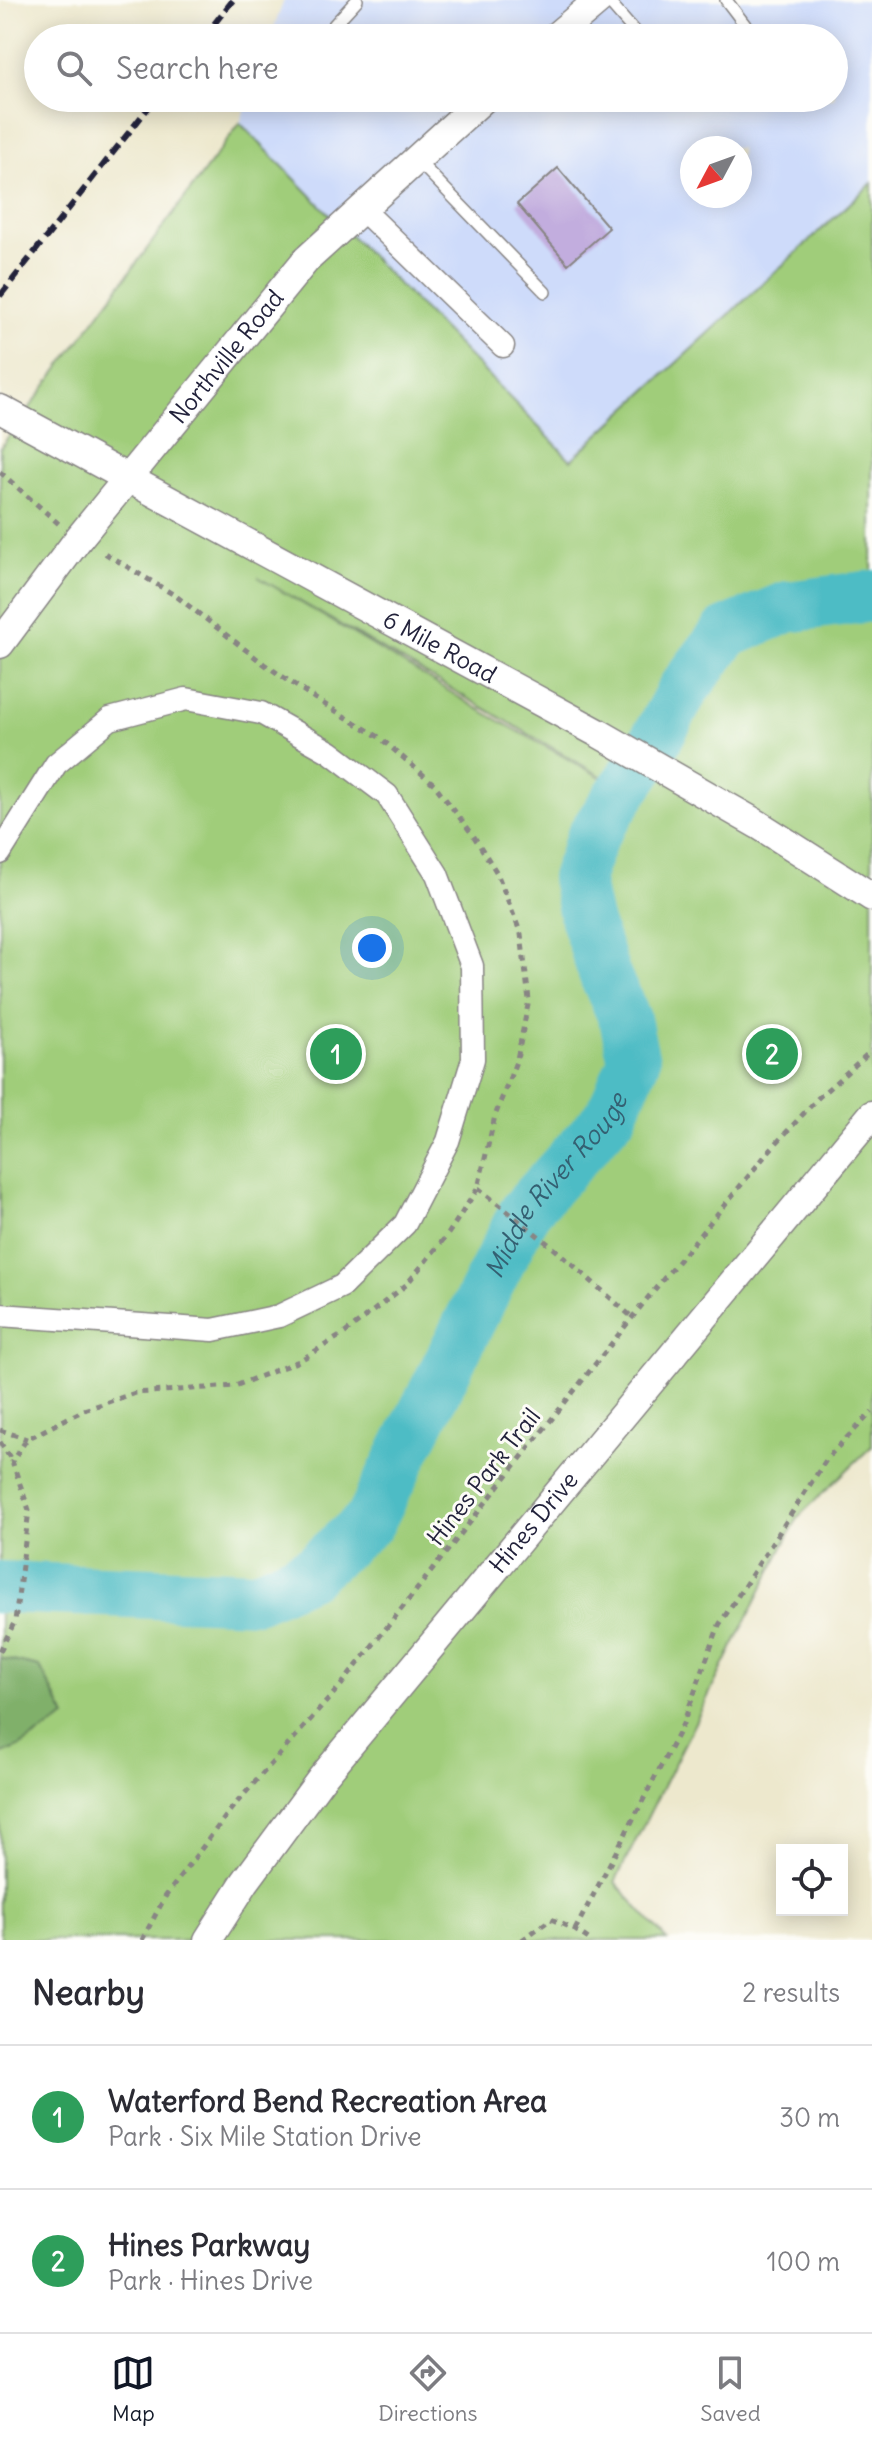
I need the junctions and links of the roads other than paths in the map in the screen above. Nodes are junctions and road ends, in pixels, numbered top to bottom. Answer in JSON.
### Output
{"nodes":[{"id":1,"x":357,"y":0,"type":"edge"},
{"id":2,"x":599,"y":0,"type":"edge"},
{"id":3,"x":607,"y":0,"type":"edge"},
{"id":4,"x":726,"y":0,"type":"edge"},
{"id":5,"x":335,"y":24,"type":"edge"},
{"id":6,"x":571,"y":24,"type":"edge"},
{"id":7,"x":628,"y":24,"type":"edge"},
{"id":8,"x":744,"y":24,"type":"edge"},
{"id":9,"x":469,"y":112,"type":"edge"},
{"id":10,"x":417,"y":160,"type":"junction"},
{"id":11,"x":362,"y":209,"type":"junction"},
{"id":12,"x":545,"y":292,"type":"dead end"},
{"id":13,"x":503,"y":346,"type":"dead end"},
{"id":14,"x":0,"y":409,"type":"edge"},
{"id":15,"x":128,"y":479,"type":"junction"},
{"id":16,"x":0,"y":644,"type":"edge"},
{"id":17,"x":0,"y":853,"type":"edge"},
{"id":18,"x":872,"y":897,"type":"edge"},
{"id":19,"x":872,"y":1115,"type":"edge"},
{"id":20,"x":0,"y":1315,"type":"edge"},
{"id":21,"x":208,"y":1940,"type":"edge"}],
"edges":[{"from":1,"to":5,"type":"lane"},
{"from":2,"to":6,"type":"street"},
{"from":3,"to":7,"type":"lane"},
{"from":4,"to":8,"type":"lane"},
{"from":9,"to":10,"type":"street","name":"Northville Road"},
{"from":10,"to":11,"type":"street","name":"Northville Road"},
{"from":10,"to":12,"type":"lane"},
{"from":11,"to":13,"type":"street"},
{"from":11,"to":15,"type":"street","name":"Northville Road"},
{"from":14,"to":15,"type":"street","name":"6 Mile Road"},
{"from":15,"to":16,"type":"street","name":"Northville Road"},
{"from":15,"to":18,"type":"street","name":"6 Mile Road"},
{"from":17,"to":20,"type":"street"},
{"from":19,"to":21,"type":"street","name":"Hines Drive"}]}
